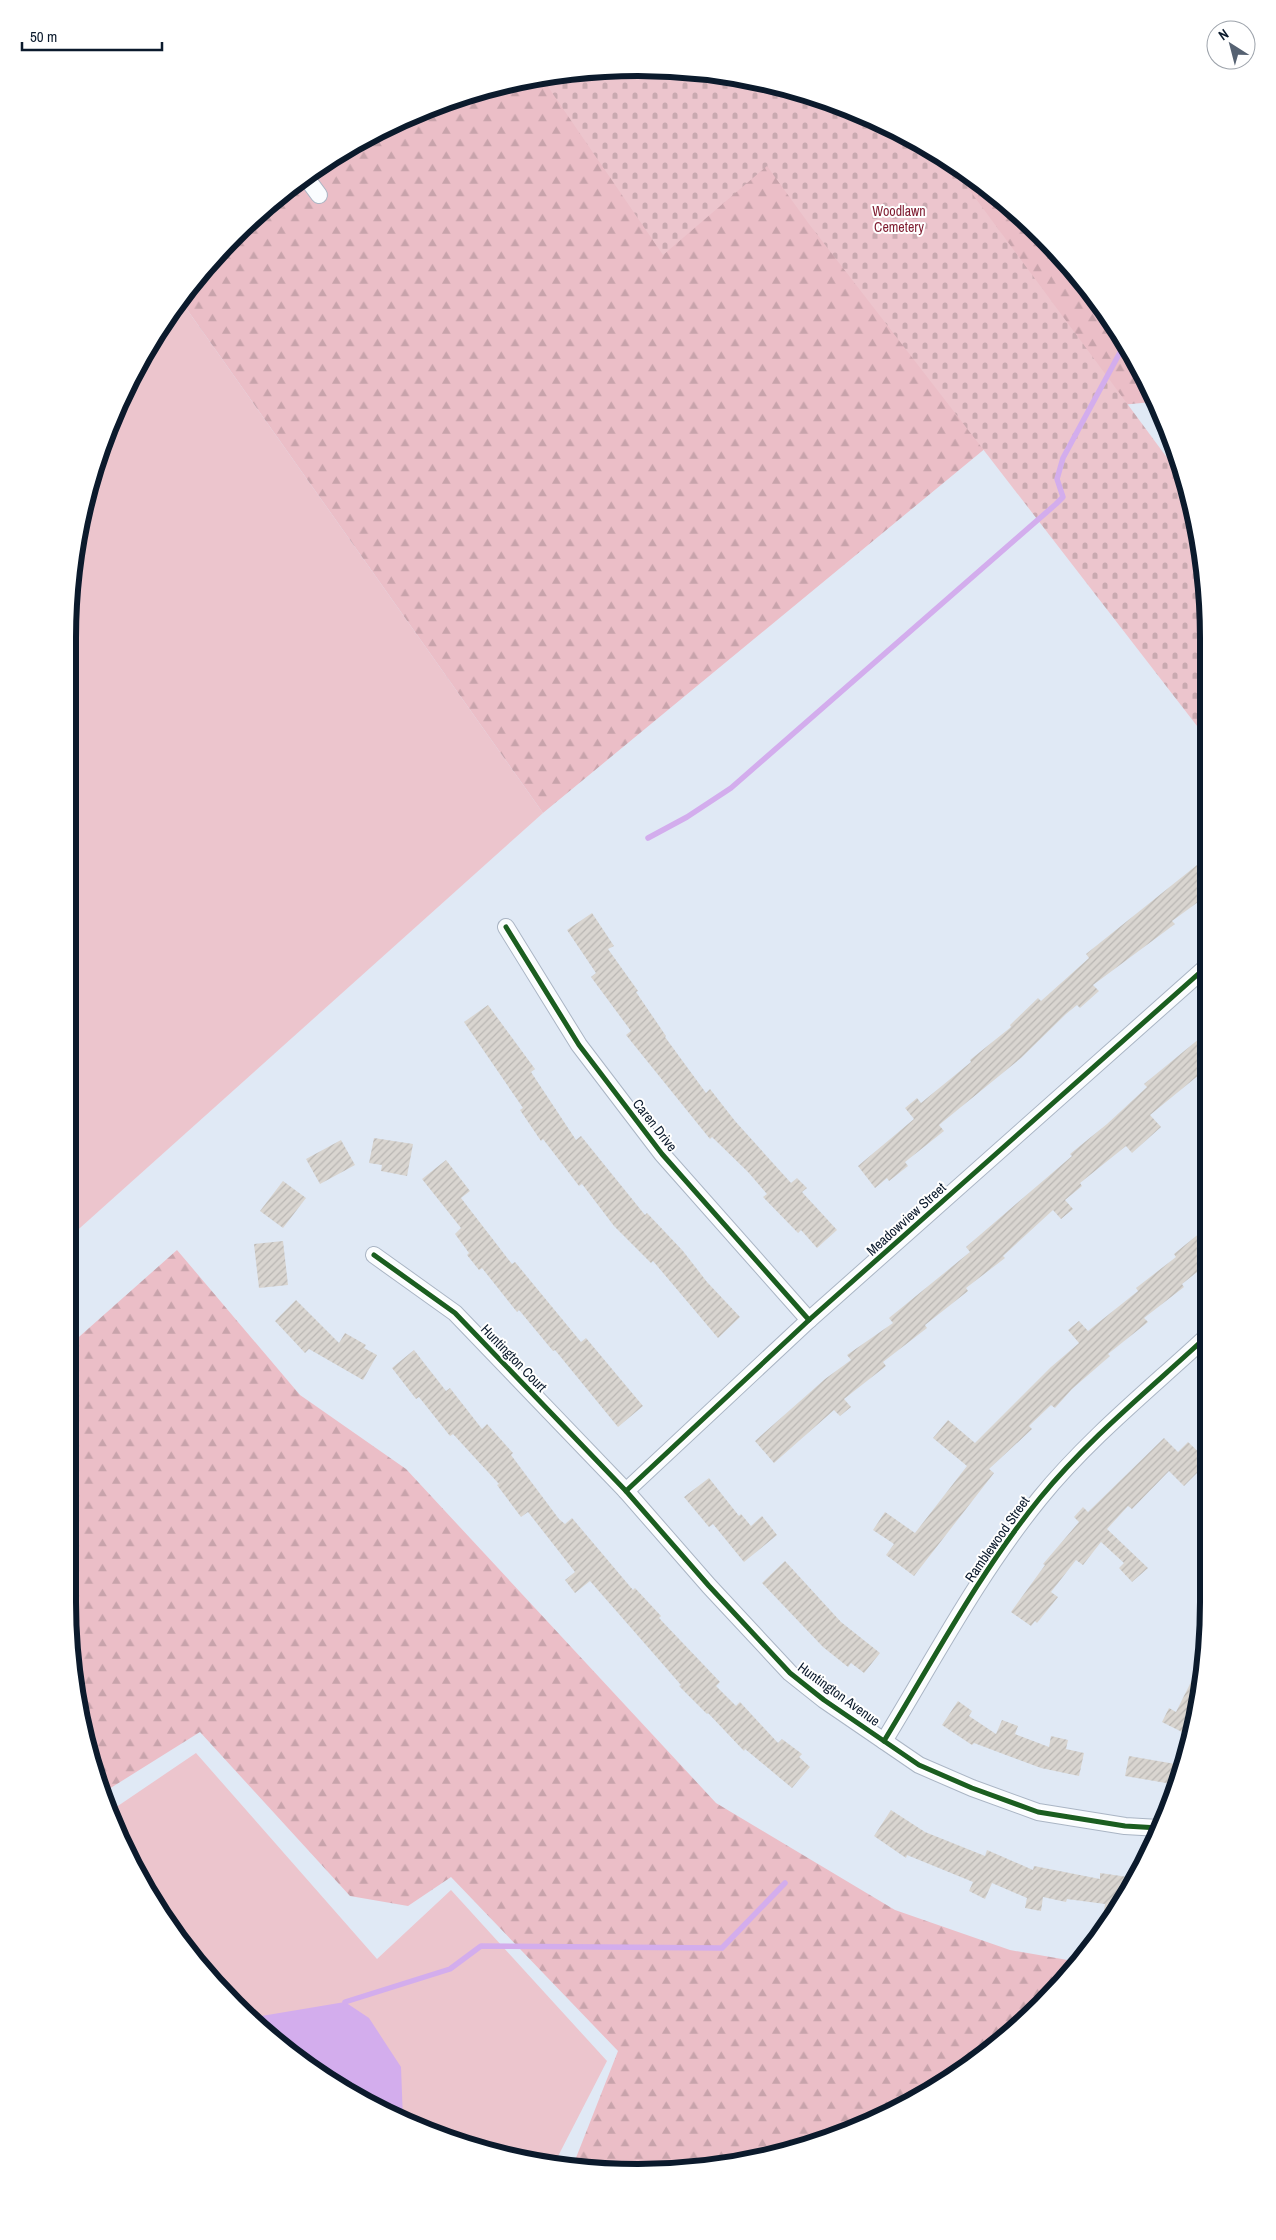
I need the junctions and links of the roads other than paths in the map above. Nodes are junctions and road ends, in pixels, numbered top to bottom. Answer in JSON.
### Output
{"nodes":[{"id":1,"x":310,"y":182,"type":"edge"},
{"id":2,"x":319,"y":195,"type":"dead end"},
{"id":3,"x":506,"y":927,"type":"dead end"},
{"id":4,"x":1200,"y":972,"type":"edge"},
{"id":5,"x":374,"y":1255,"type":"dead end"},
{"id":6,"x":810,"y":1320,"type":"junction"},
{"id":7,"x":1200,"y":1342,"type":"edge"},
{"id":8,"x":626,"y":1491,"type":"junction"},
{"id":9,"x":884,"y":1741,"type":"junction"},
{"id":10,"x":1152,"y":1828,"type":"edge"}],
"edges":[{"from":1,"to":2,"type":"street"},
{"from":3,"to":6,"type":"street","name":"Caren Drive"},
{"from":4,"to":6,"type":"street","name":"Meadowview Street"},
{"from":5,"to":8,"type":"street","name":"Huntington Court"},
{"from":6,"to":8,"type":"street","name":"Meadowview Street"},
{"from":7,"to":9,"type":"street","name":"Ramblewood Street"},
{"from":8,"to":9,"type":"street","name":"Huntington Avenue"},
{"from":9,"to":10,"type":"street","name":"Huntington Avenue"}]}
